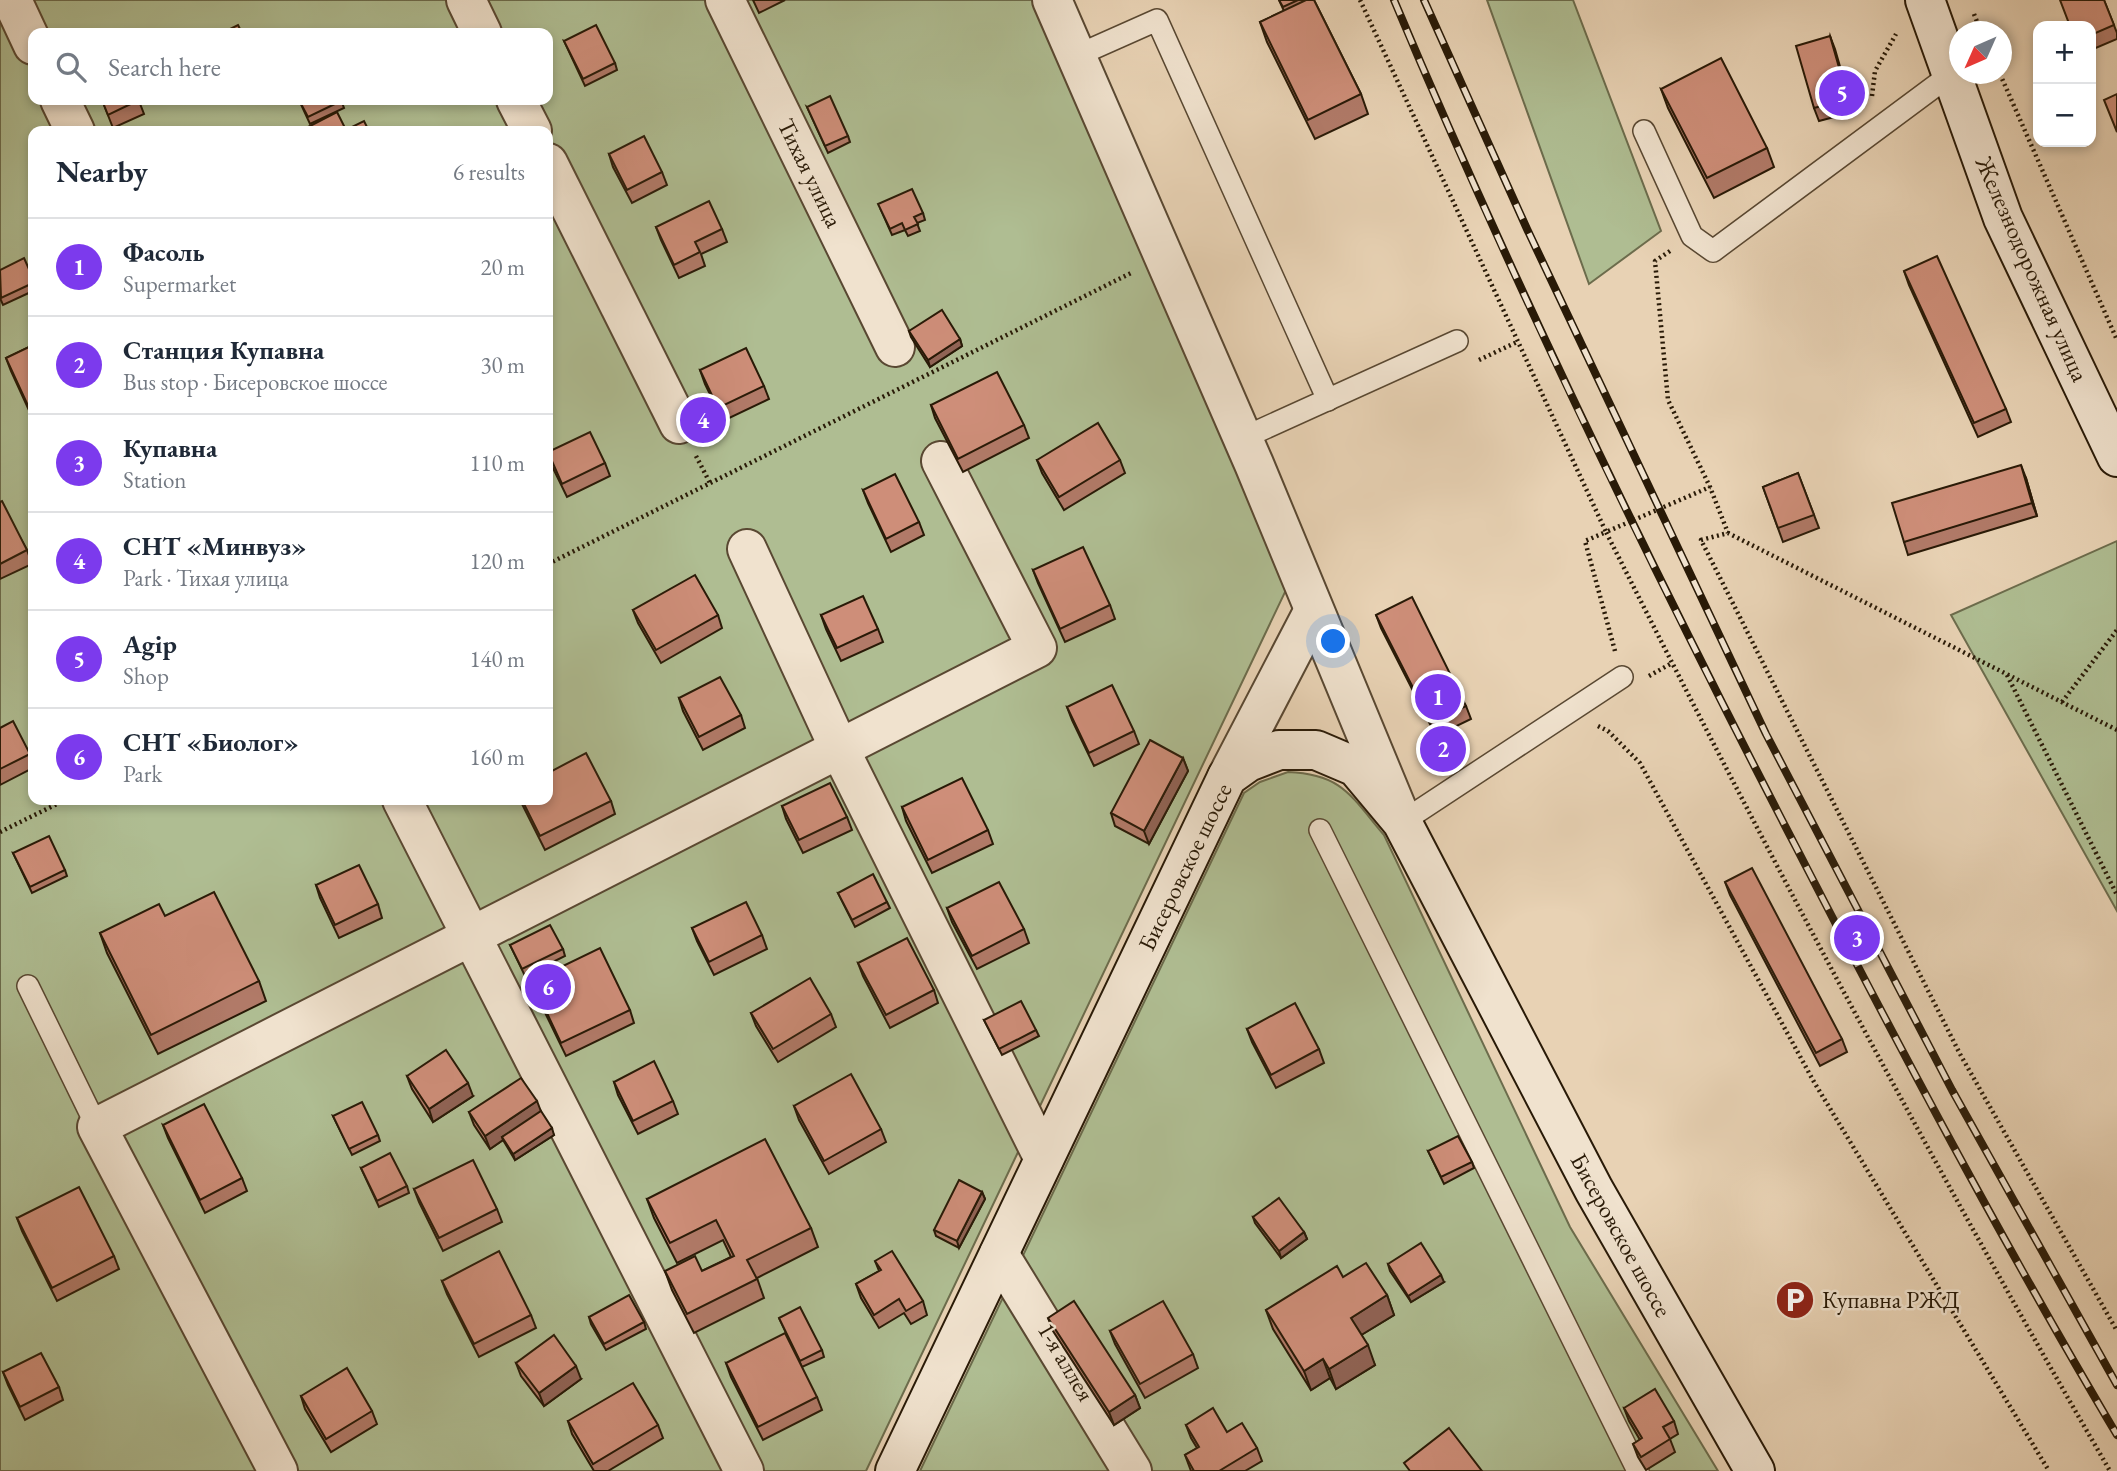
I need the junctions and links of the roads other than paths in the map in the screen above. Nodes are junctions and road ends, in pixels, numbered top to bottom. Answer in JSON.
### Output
{"nodes":[{"id":1,"x":12,"y":0,"type":"edge"},
{"id":2,"x":466,"y":0,"type":"edge"},
{"id":3,"x":725,"y":0,"type":"edge"},
{"id":4,"x":1052,"y":0,"type":"edge"},
{"id":5,"x":1925,"y":0,"type":"edge"},
{"id":6,"x":480,"y":28,"type":"edge"},
{"id":7,"x":28,"y":34,"type":"edge"},
{"id":8,"x":1076,"y":56,"type":"junction"},
{"id":9,"x":1949,"y":72,"type":"edge"},
{"id":10,"x":1949,"y":76,"type":"edge"},
{"id":11,"x":1953,"y":84,"type":"edge"},
{"id":12,"x":62,"y":105,"type":"edge"},
{"id":13,"x":519,"y":105,"type":"edge"},
{"id":14,"x":73,"y":126,"type":"edge"},
{"id":15,"x":529,"y":126,"type":"edge"},
{"id":16,"x":1644,"y":131,"type":"dead end"},
{"id":17,"x":553,"y":173,"type":"edge"},
{"id":18,"x":1457,"y":341,"type":"dead end"},
{"id":19,"x":895,"y":347,"type":"dead end"},
{"id":20,"x":1328,"y":400,"type":"junction"},
{"id":21,"x":679,"y":424,"type":"dead end"},
{"id":22,"x":1242,"y":438,"type":"junction"},
{"id":23,"x":2117,"y":457,"type":"edge"},
{"id":24,"x":941,"y":461,"type":"dead end"},
{"id":25,"x":747,"y":549,"type":"dead end"},
{"id":26,"x":1314,"y":611,"type":"junction"},
{"id":27,"x":1622,"y":677,"type":"road end"},
{"id":28,"x":839,"y":748,"type":"junction"},
{"id":29,"x":1227,"y":777,"type":"junction"},
{"id":30,"x":404,"y":805,"type":"edge"},
{"id":31,"x":1402,"y":822,"type":"junction"},
{"id":32,"x":1320,"y":830,"type":"dead end"},
{"id":33,"x":469,"y":935,"type":"junction"},
{"id":34,"x":28,"y":986,"type":"dead end"},
{"id":35,"x":97,"y":1126,"type":"junction"},
{"id":36,"x":1044,"y":1159,"type":"junction"},
{"id":37,"x":999,"y":1254,"type":"junction"},
{"id":38,"x":278,"y":1471,"type":"edge"},
{"id":39,"x":744,"y":1471,"type":"edge"},
{"id":40,"x":895,"y":1471,"type":"edge"},
{"id":41,"x":1132,"y":1471,"type":"edge"},
{"id":42,"x":1638,"y":1471,"type":"edge"},
{"id":43,"x":1755,"y":1471,"type":"edge"}],
"edges":[{"from":1,"to":7,"type":"street"},
{"from":2,"to":6,"type":"street"},
{"from":3,"to":19,"type":"street","name":"Тихая улица"},
{"from":4,"to":8,"type":"street"},
{"from":5,"to":9,"type":"street","name":"Железнодорожная улица"},
{"from":8,"to":20,"type":"lane"},
{"from":8,"to":22,"type":"street"},
{"from":10,"to":16,"type":"lane"},
{"from":11,"to":23,"type":"street","name":"Железнодорожная улица"},
{"from":12,"to":14,"type":"street"},
{"from":13,"to":15,"type":"street"},
{"from":17,"to":21,"type":"street"},
{"from":18,"to":20,"type":"lane"},
{"from":20,"to":22,"type":"lane"},
{"from":22,"to":26,"type":"street"},
{"from":24,"to":28,"type":"street"},
{"from":25,"to":28,"type":"street"},
{"from":26,"to":29,"type":"street"},
{"from":26,"to":31,"type":"street"},
{"from":27,"to":31,"type":"lane"},
{"from":28,"to":33,"type":"street"},
{"from":28,"to":36,"type":"street"},
{"from":29,"to":31,"type":"street","name":"Бисеровское шоссе"},
{"from":29,"to":36,"type":"street","name":"Бисеровское шоссе"},
{"from":30,"to":33,"type":"street"},
{"from":31,"to":43,"type":"street","name":"Бисеровское шоссе"},
{"from":32,"to":42,"type":"lane"},
{"from":33,"to":35,"type":"street"},
{"from":33,"to":39,"type":"street"},
{"from":34,"to":35,"type":"lane"},
{"from":35,"to":38,"type":"street"},
{"from":36,"to":37,"type":"street","name":"Бисеровское шоссе"},
{"from":37,"to":40,"type":"street","name":"Бисеровское шоссе"},
{"from":37,"to":41,"type":"street","name":"1-я аллея"}]}
